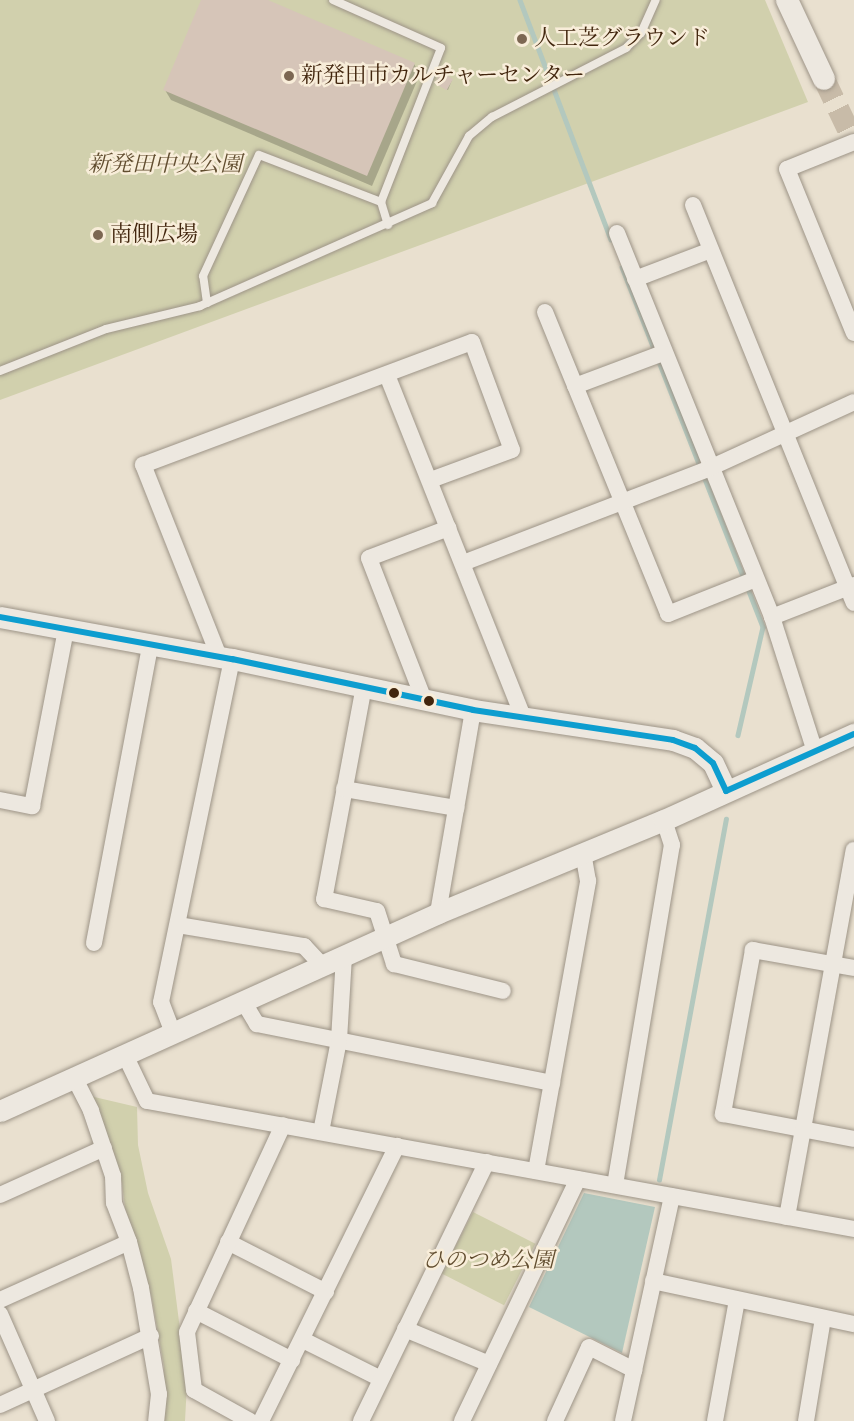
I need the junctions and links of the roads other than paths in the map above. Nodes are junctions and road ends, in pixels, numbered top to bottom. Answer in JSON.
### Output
{"nodes":[{"id":1,"x":333,"y":0,"type":"edge"},
{"id":2,"x":656,"y":0,"type":"edge"},
{"id":3,"x":787,"y":0,"type":"edge"},
{"id":4,"x":824,"y":79,"type":"tunnel mouth"},
{"id":5,"x":854,"y":142,"type":"edge"},
{"id":6,"x":381,"y":202,"type":"junction"},
{"id":7,"x":693,"y":205,"type":"dead end"},
{"id":8,"x":388,"y":225,"type":"junction"},
{"id":9,"x":617,"y":233,"type":"dead end"},
{"id":10,"x":711,"y":250,"type":"junction"},
{"id":11,"x":635,"y":279,"type":"junction"},
{"id":12,"x":207,"y":303,"type":"junction"},
{"id":13,"x":545,"y":312,"type":"dead end"},
{"id":14,"x":854,"y":333,"type":"edge"},
{"id":15,"x":663,"y":353,"type":"junction"},
{"id":16,"x":0,"y":371,"type":"edge"},
{"id":17,"x":387,"y":375,"type":"junction"},
{"id":18,"x":575,"y":386,"type":"junction"},
{"id":19,"x":854,"y":402,"type":"edge"},
{"id":20,"x":787,"y":432,"type":"junction"},
{"id":21,"x":710,"y":468,"type":"junction"},
{"id":22,"x":431,"y":480,"type":"junction"},
{"id":23,"x":625,"y":502,"type":"junction"},
{"id":24,"x":449,"y":528,"type":"junction"},
{"id":25,"x":463,"y":563,"type":"junction"},
{"id":26,"x":756,"y":579,"type":"junction"},
{"id":27,"x":851,"y":586,"type":"edge"},
{"id":28,"x":854,"y":603,"type":"edge"},
{"id":29,"x":0,"y":617,"type":"edge"},
{"id":30,"x":772,"y":617,"type":"junction"},
{"id":31,"x":66,"y":630,"type":"junction"},
{"id":32,"x":150,"y":646,"type":"junction"},
{"id":33,"x":226,"y":659,"type":"junction"},
{"id":34,"x":364,"y":687,"type":"junction"},
{"id":35,"x":424,"y":700,"type":"junction"},
{"id":36,"x":473,"y":710,"type":"junction"},
{"id":37,"x":522,"y":715,"type":"junction"},
{"id":38,"x":854,"y":734,"type":"edge"},
{"id":39,"x":815,"y":752,"type":"junction"},
{"id":40,"x":344,"y":789,"type":"junction"},
{"id":41,"x":726,"y":791,"type":"junction"},
{"id":42,"x":0,"y":800,"type":"edge"},
{"id":43,"x":456,"y":808,"type":"junction"},
{"id":44,"x":664,"y":820,"type":"junction"},
{"id":45,"x":854,"y":850,"type":"edge"},
{"id":46,"x":583,"y":853,"type":"junction"},
{"id":47,"x":438,"y":913,"type":"junction"},
{"id":48,"x":178,"y":925,"type":"junction"},
{"id":49,"x":383,"y":938,"type":"junction"},
{"id":50,"x":94,"y":943,"type":"dead end"},
{"id":51,"x":344,"y":955,"type":"junction"},
{"id":52,"x":834,"y":964,"type":"junction"},
{"id":53,"x":322,"y":965,"type":"junction"},
{"id":54,"x":854,"y":968,"type":"edge"},
{"id":55,"x":503,"y":991,"type":"dead end"},
{"id":56,"x":243,"y":1001,"type":"junction"},
{"id":57,"x":173,"y":1033,"type":"junction"},
{"id":58,"x":339,"y":1040,"type":"junction"},
{"id":59,"x":125,"y":1055,"type":"junction"},
{"id":60,"x":74,"y":1077,"type":"junction"},
{"id":61,"x":552,"y":1083,"type":"junction"},
{"id":62,"x":0,"y":1111,"type":"edge"},
{"id":63,"x":283,"y":1125,"type":"junction"},
{"id":64,"x":803,"y":1128,"type":"junction"},
{"id":65,"x":321,"y":1132,"type":"junction"},
{"id":66,"x":854,"y":1139,"type":"edge"},
{"id":67,"x":397,"y":1146,"type":"junction"},
{"id":68,"x":104,"y":1148,"type":"junction"},
{"id":69,"x":487,"y":1162,"type":"junction"},
{"id":70,"x":536,"y":1171,"type":"junction"},
{"id":71,"x":578,"y":1179,"type":"junction"},
{"id":72,"x":615,"y":1185,"type":"junction"},
{"id":73,"x":0,"y":1195,"type":"edge"},
{"id":74,"x":672,"y":1196,"type":"junction"},
{"id":75,"x":787,"y":1217,"type":"junction"},
{"id":76,"x":854,"y":1229,"type":"edge"},
{"id":77,"x":129,"y":1242,"type":"junction"},
{"id":78,"x":228,"y":1242,"type":"junction"},
{"id":79,"x":653,"y":1281,"type":"junction"},
{"id":80,"x":326,"y":1292,"type":"junction"},
{"id":81,"x":0,"y":1300,"type":"edge"},
{"id":82,"x":737,"y":1300,"type":"junction"},
{"id":83,"x":196,"y":1311,"type":"junction"},
{"id":84,"x":0,"y":1314,"type":"edge"},
{"id":85,"x":823,"y":1318,"type":"junction"},
{"id":86,"x":854,"y":1324,"type":"edge"},
{"id":87,"x":405,"y":1329,"type":"junction"},
{"id":88,"x":151,"y":1336,"type":"junction"},
{"id":89,"x":303,"y":1340,"type":"junction"},
{"id":90,"x":292,"y":1360,"type":"junction"},
{"id":91,"x":489,"y":1364,"type":"junction"},
{"id":92,"x":634,"y":1370,"type":"junction"},
{"id":93,"x":381,"y":1379,"type":"junction"},
{"id":94,"x":33,"y":1389,"type":"junction"},
{"id":95,"x":0,"y":1404,"type":"edge"},
{"id":96,"x":366,"y":1419,"type":"edge"},
{"id":97,"x":47,"y":1421,"type":"edge"},
{"id":98,"x":156,"y":1421,"type":"edge"},
{"id":99,"x":250,"y":1421,"type":"edge"},
{"id":100,"x":261,"y":1421,"type":"edge"},
{"id":101,"x":462,"y":1421,"type":"edge"},
{"id":102,"x":555,"y":1421,"type":"edge"},
{"id":103,"x":625,"y":1421,"type":"edge"},
{"id":104,"x":715,"y":1421,"type":"edge"},
{"id":105,"x":806,"y":1421,"type":"edge"}],
"edges":[{"from":1,"to":6,"type":"lane"},
{"from":2,"to":8,"type":"lane"},
{"from":3,"to":4,"type":"main road"},
{"from":5,"to":14,"type":"street"},
{"from":6,"to":8,"type":"lane"},
{"from":6,"to":12,"type":"lane"},
{"from":7,"to":10,"type":"street"},
{"from":8,"to":12,"type":"lane"},
{"from":9,"to":11,"type":"street"},
{"from":10,"to":11,"type":"street"},
{"from":10,"to":20,"type":"street"},
{"from":11,"to":15,"type":"street"},
{"from":12,"to":16,"type":"lane"},
{"from":13,"to":18,"type":"street"},
{"from":15,"to":18,"type":"street"},
{"from":15,"to":21,"type":"street"},
{"from":17,"to":22,"type":"street"},
{"from":17,"to":22,"type":"street"},
{"from":17,"to":33,"type":"street"},
{"from":18,"to":23,"type":"street"},
{"from":19,"to":20,"type":"street"},
{"from":20,"to":21,"type":"street"},
{"from":20,"to":27,"type":"street"},
{"from":21,"to":23,"type":"street"},
{"from":21,"to":26,"type":"street"},
{"from":22,"to":24,"type":"street"},
{"from":23,"to":25,"type":"street"},
{"from":23,"to":26,"type":"street"},
{"from":24,"to":25,"type":"street"},
{"from":24,"to":35,"type":"street"},
{"from":25,"to":37,"type":"street"},
{"from":26,"to":30,"type":"street"},
{"from":27,"to":28,"type":"street"},
{"from":27,"to":30,"type":"street"},
{"from":29,"to":31,"type":"street"},
{"from":30,"to":39,"type":"street"},
{"from":31,"to":32,"type":"street"},
{"from":31,"to":42,"type":"street"},
{"from":32,"to":33,"type":"street"},
{"from":32,"to":50,"type":"street"},
{"from":33,"to":34,"type":"street"},
{"from":33,"to":48,"type":"street"},
{"from":34,"to":35,"type":"street"},
{"from":34,"to":40,"type":"street"},
{"from":35,"to":36,"type":"street"},
{"from":36,"to":37,"type":"street"},
{"from":36,"to":43,"type":"street"},
{"from":37,"to":41,"type":"street"},
{"from":38,"to":39,"type":"street"},
{"from":39,"to":41,"type":"street"},
{"from":40,"to":43,"type":"street"},
{"from":40,"to":49,"type":"street"},
{"from":41,"to":44,"type":"street"},
{"from":43,"to":47,"type":"street"},
{"from":44,"to":46,"type":"street"},
{"from":44,"to":72,"type":"street"},
{"from":45,"to":52,"type":"street"},
{"from":46,"to":47,"type":"street"},
{"from":46,"to":61,"type":"street"},
{"from":47,"to":49,"type":"street"},
{"from":48,"to":53,"type":"street"},
{"from":48,"to":57,"type":"street"},
{"from":49,"to":51,"type":"street"},
{"from":49,"to":55,"type":"street"},
{"from":51,"to":53,"type":"street"},
{"from":51,"to":58,"type":"street"},
{"from":52,"to":54,"type":"street"},
{"from":52,"to":64,"type":"street"},
{"from":52,"to":64,"type":"street"},
{"from":53,"to":56,"type":"street"},
{"from":56,"to":57,"type":"street"},
{"from":56,"to":58,"type":"street"},
{"from":57,"to":59,"type":"street"},
{"from":58,"to":61,"type":"street"},
{"from":58,"to":65,"type":"street"},
{"from":59,"to":60,"type":"street"},
{"from":59,"to":63,"type":"street"},
{"from":60,"to":62,"type":"street"},
{"from":60,"to":68,"type":"street"},
{"from":61,"to":70,"type":"street"},
{"from":63,"to":65,"type":"street"},
{"from":63,"to":78,"type":"street"},
{"from":64,"to":66,"type":"street"},
{"from":64,"to":75,"type":"street"},
{"from":65,"to":67,"type":"street"},
{"from":67,"to":69,"type":"street"},
{"from":67,"to":80,"type":"street"},
{"from":68,"to":73,"type":"street"},
{"from":68,"to":77,"type":"street"},
{"from":69,"to":70,"type":"street"},
{"from":69,"to":87,"type":"street"},
{"from":70,"to":71,"type":"street"},
{"from":71,"to":72,"type":"street"},
{"from":71,"to":91,"type":"street"},
{"from":72,"to":74,"type":"street"},
{"from":74,"to":75,"type":"street"},
{"from":74,"to":79,"type":"street"},
{"from":75,"to":76,"type":"street"},
{"from":77,"to":81,"type":"street"},
{"from":77,"to":88,"type":"street"},
{"from":78,"to":80,"type":"street"},
{"from":78,"to":83,"type":"street"},
{"from":79,"to":82,"type":"street"},
{"from":79,"to":92,"type":"street"},
{"from":80,"to":89,"type":"street"},
{"from":82,"to":85,"type":"street"},
{"from":82,"to":104,"type":"street"},
{"from":83,"to":90,"type":"street"},
{"from":83,"to":99,"type":"street"},
{"from":84,"to":94,"type":"street"},
{"from":85,"to":86,"type":"street"},
{"from":85,"to":105,"type":"street"},
{"from":87,"to":91,"type":"street"},
{"from":87,"to":93,"type":"street"},
{"from":88,"to":94,"type":"street"},
{"from":88,"to":98,"type":"street"},
{"from":89,"to":90,"type":"street"},
{"from":89,"to":93,"type":"street"},
{"from":90,"to":100,"type":"street"},
{"from":91,"to":101,"type":"street"},
{"from":92,"to":102,"type":"street"},
{"from":92,"to":103,"type":"street"},
{"from":93,"to":96,"type":"street"},
{"from":94,"to":95,"type":"street"},
{"from":94,"to":97,"type":"street"}]}
